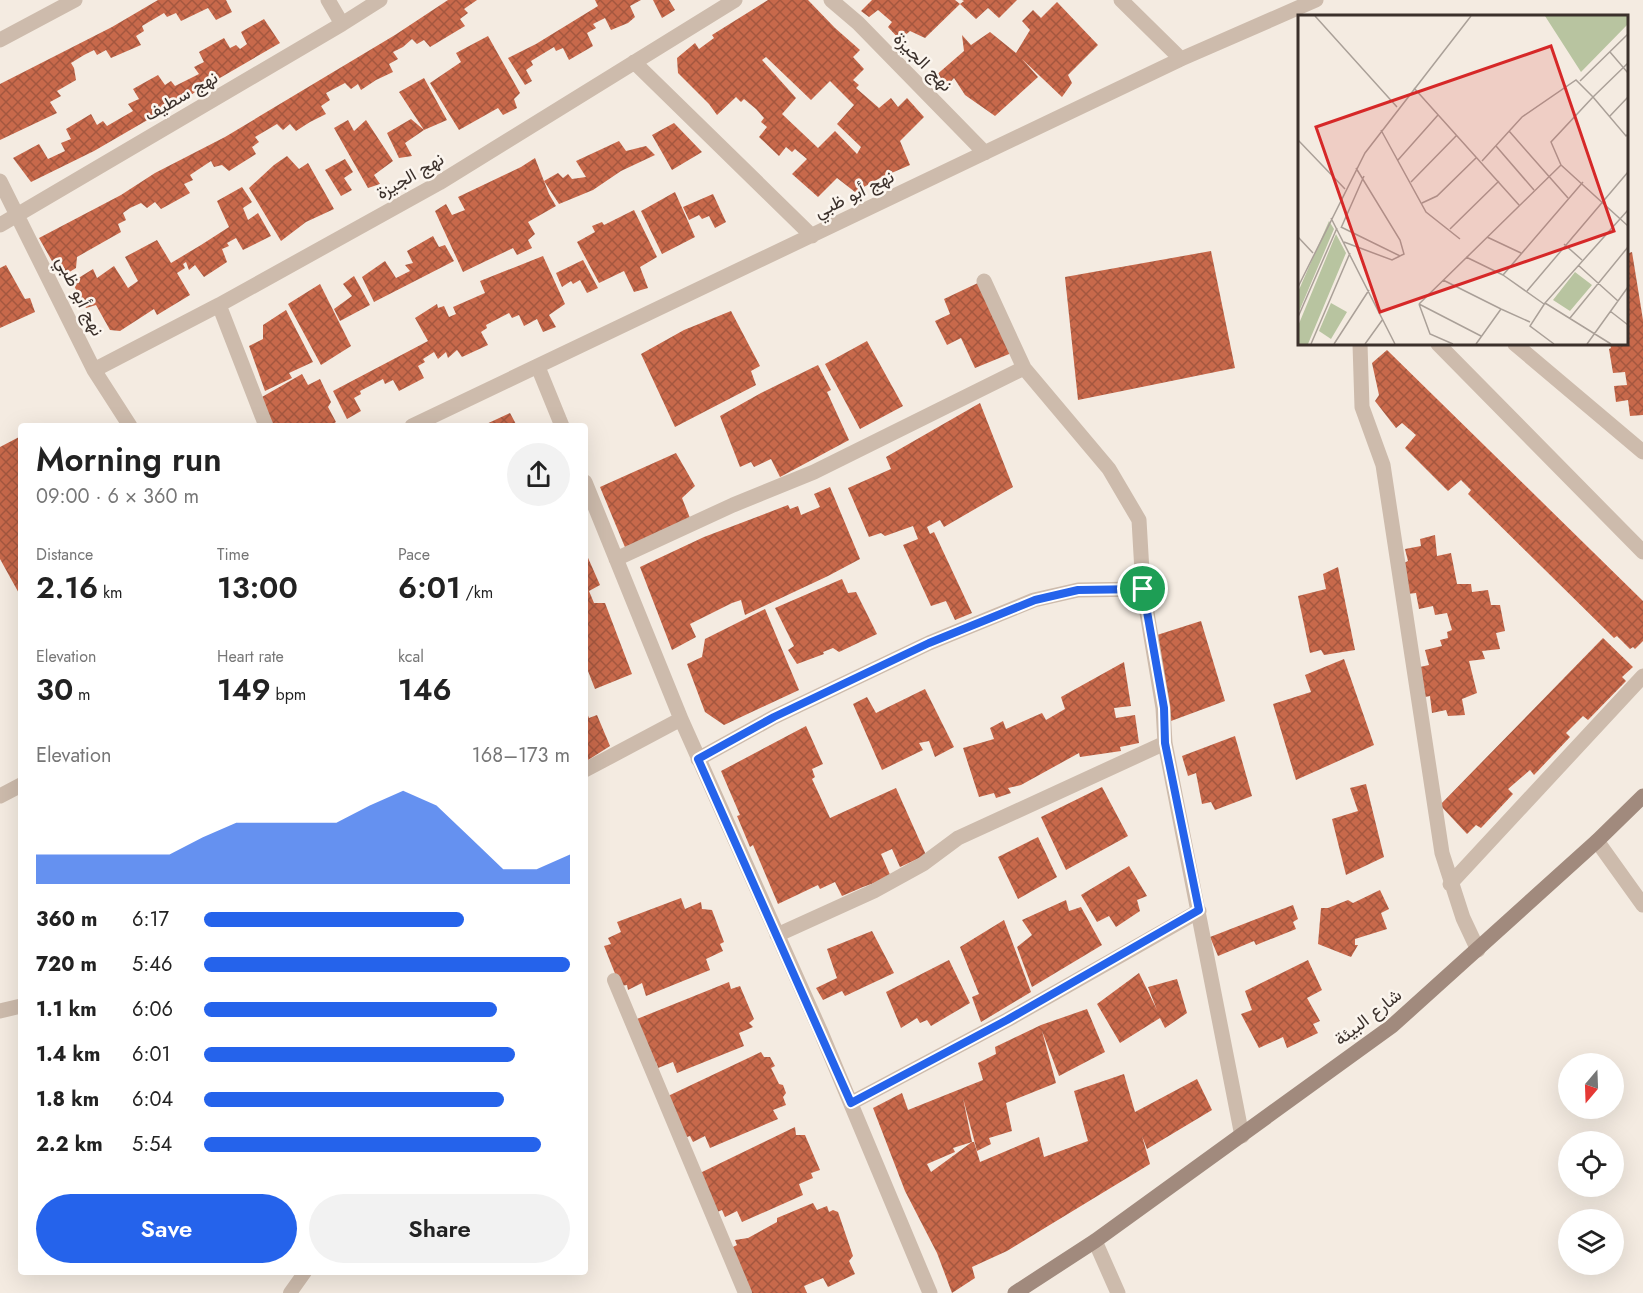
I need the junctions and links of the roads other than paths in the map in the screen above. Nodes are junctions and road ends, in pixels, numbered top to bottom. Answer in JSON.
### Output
{"nodes":[{"id":1,"x":75,"y":0,"type":"edge"},
{"id":2,"x":328,"y":0,"type":"edge"},
{"id":3,"x":380,"y":0,"type":"edge"},
{"id":4,"x":735,"y":0,"type":"edge"},
{"id":5,"x":831,"y":0,"type":"edge"},
{"id":6,"x":1121,"y":0,"type":"edge"},
{"id":7,"x":1316,"y":0,"type":"edge"},
{"id":8,"x":342,"y":24,"type":"junction"},
{"id":9,"x":0,"y":40,"type":"edge"},
{"id":10,"x":1181,"y":59,"type":"junction"},
{"id":11,"x":634,"y":62,"type":"junction"},
{"id":12,"x":985,"y":153,"type":"junction"},
{"id":13,"x":0,"y":181,"type":"edge"},
{"id":14,"x":17,"y":215,"type":"junction"},
{"id":15,"x":0,"y":225,"type":"edge"},
{"id":16,"x":812,"y":236,"type":"junction"},
{"id":17,"x":984,"y":280,"type":"dead end"},
{"id":18,"x":219,"y":305,"type":"junction"},
{"id":19,"x":1360,"y":345,"type":"edge"},
{"id":20,"x":1439,"y":345,"type":"edge"},
{"id":21,"x":1516,"y":345,"type":"edge"},
{"id":22,"x":538,"y":367,"type":"junction"},
{"id":23,"x":1024,"y":368,"type":"junction"},
{"id":24,"x":94,"y":370,"type":"junction"},
{"id":25,"x":128,"y":423,"type":"edge"},
{"id":26,"x":265,"y":423,"type":"edge"},
{"id":27,"x":420,"y":423,"type":"edge"},
{"id":28,"x":561,"y":423,"type":"edge"},
{"id":29,"x":1643,"y":452,"type":"edge"},
{"id":30,"x":588,"y":489,"type":"edge"},
{"id":31,"x":1643,"y":552,"type":"edge"},
{"id":32,"x":616,"y":559,"type":"junction"},
{"id":33,"x":1143,"y":589,"type":"junction"},
{"id":34,"x":1643,"y":676,"type":"edge"},
{"id":35,"x":681,"y":719,"type":"junction"},
{"id":36,"x":1165,"y":743,"type":"junction"},
{"id":37,"x":698,"y":759,"type":"junction"},
{"id":38,"x":588,"y":768,"type":"edge"},
{"id":39,"x":18,"y":787,"type":"edge"},
{"id":40,"x":0,"y":796,"type":"edge"},
{"id":41,"x":1643,"y":796,"type":"edge"},
{"id":42,"x":1597,"y":841,"type":"junction"},
{"id":43,"x":1450,"y":884,"type":"junction"},
{"id":44,"x":1643,"y":905,"type":"edge"},
{"id":45,"x":1199,"y":910,"type":"junction"},
{"id":46,"x":777,"y":935,"type":"junction"},
{"id":47,"x":1478,"y":950,"type":"junction"},
{"id":48,"x":614,"y":980,"type":"dead end"},
{"id":49,"x":18,"y":1007,"type":"edge"},
{"id":50,"x":0,"y":1011,"type":"edge"},
{"id":51,"x":851,"y":1103,"type":"junction"},
{"id":52,"x":1242,"y":1136,"type":"junction"},
{"id":53,"x":1095,"y":1241,"type":"junction"},
{"id":54,"x":303,"y":1275,"type":"edge"},
{"id":55,"x":290,"y":1293,"type":"edge"},
{"id":56,"x":745,"y":1293,"type":"edge"},
{"id":57,"x":930,"y":1293,"type":"edge"},
{"id":58,"x":1015,"y":1293,"type":"edge"},
{"id":59,"x":1118,"y":1293,"type":"edge"}],
"edges":[{"from":1,"to":9,"type":"street"},
{"from":2,"to":8,"type":"street"},
{"from":3,"to":8,"type":"street","name":"نهج سطيف"},
{"from":4,"to":11,"type":"street","name":"نهج الجيزة"},
{"from":5,"to":12,"type":"street","name":"نهج الجيزة"},
{"from":6,"to":10,"type":"street"},
{"from":7,"to":10,"type":"street","name":"نهج أبو ظبي"},
{"from":8,"to":14,"type":"street","name":"نهج سطيف"},
{"from":10,"to":12,"type":"street","name":"نهج أبو ظبي"},
{"from":11,"to":16,"type":"street"},
{"from":11,"to":18,"type":"street","name":"نهج الجيزة"},
{"from":12,"to":16,"type":"street","name":"نهج أبو ظبي"},
{"from":13,"to":14,"type":"street","name":"نهج أبو ظبي"},
{"from":14,"to":15,"type":"street","name":"نهج سطيف"},
{"from":14,"to":24,"type":"street","name":"نهج أبو ظبي"},
{"from":16,"to":22,"type":"street","name":"نهج أبو ظبي"},
{"from":17,"to":23,"type":"street"},
{"from":18,"to":24,"type":"street","name":"نهج الجيزة"},
{"from":18,"to":26,"type":"street"},
{"from":19,"to":43,"type":"street"},
{"from":20,"to":31,"type":"street"},
{"from":21,"to":29,"type":"street"},
{"from":22,"to":27,"type":"street","name":"نهج أبو ظبي"},
{"from":22,"to":28,"type":"street"},
{"from":23,"to":32,"type":"street"},
{"from":23,"to":33,"type":"street"},
{"from":24,"to":25,"type":"street","name":"نهج أبو ظبي"},
{"from":30,"to":32,"type":"street"},
{"from":32,"to":35,"type":"street"},
{"from":33,"to":36,"type":"street"},
{"from":33,"to":37,"type":"street"},
{"from":34,"to":43,"type":"street"},
{"from":35,"to":37,"type":"street"},
{"from":35,"to":38,"type":"street"},
{"from":36,"to":45,"type":"street"},
{"from":36,"to":46,"type":"street"},
{"from":37,"to":46,"type":"street"},
{"from":39,"to":40,"type":"street"},
{"from":41,"to":42,"type":"main road","name":"شارع البيئة"},
{"from":42,"to":44,"type":"street"},
{"from":42,"to":47,"type":"main road","name":"شارع البيئة"},
{"from":43,"to":47,"type":"street"},
{"from":45,"to":51,"type":"street"},
{"from":45,"to":52,"type":"street"},
{"from":46,"to":51,"type":"street"},
{"from":47,"to":52,"type":"main road","name":"شارع البيئة"},
{"from":48,"to":56,"type":"lane"},
{"from":49,"to":50,"type":"street"},
{"from":51,"to":57,"type":"street"},
{"from":52,"to":53,"type":"main road","name":"شارع البيئة"},
{"from":53,"to":58,"type":"main road","name":"شارع البيئة"},
{"from":53,"to":59,"type":"street"},
{"from":54,"to":55,"type":"lane"}]}
